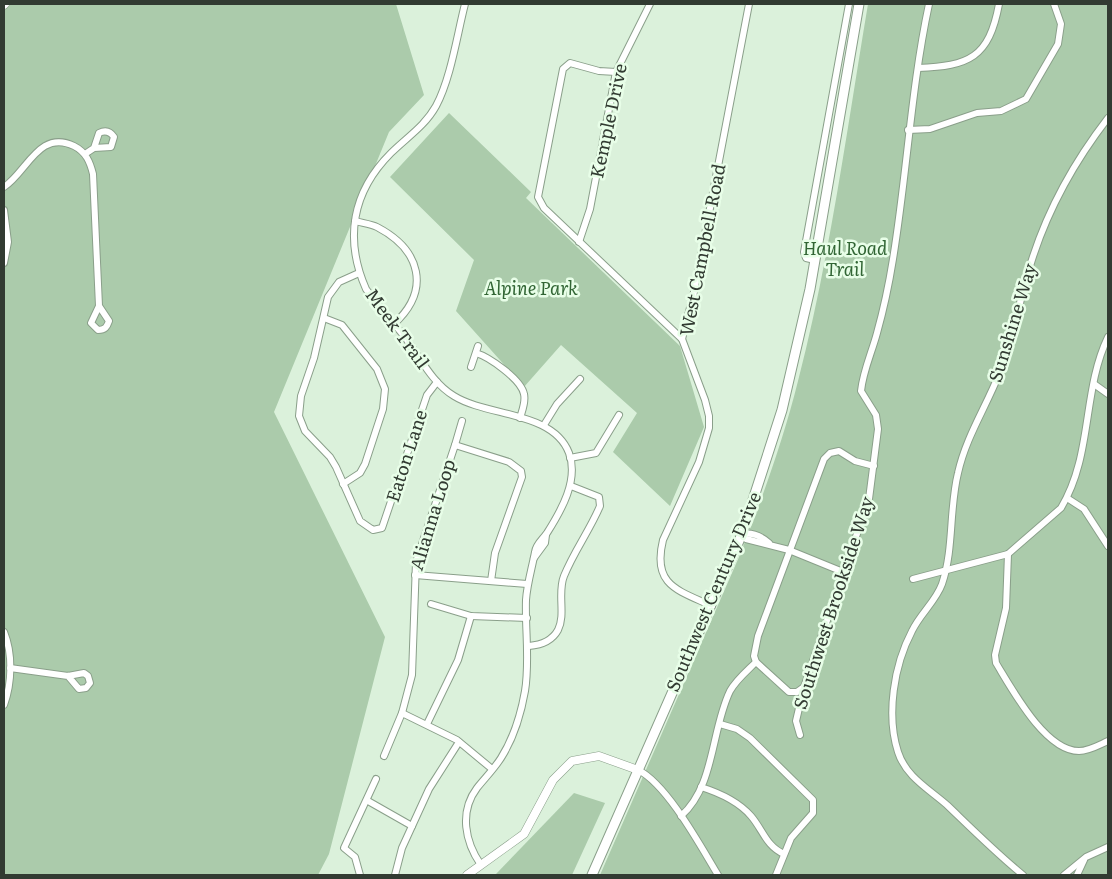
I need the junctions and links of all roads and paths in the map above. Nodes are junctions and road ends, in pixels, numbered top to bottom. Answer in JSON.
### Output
{"nodes":[{"id":1,"x":465,"y":4,"type":"edge"},
{"id":2,"x":650,"y":4,"type":"edge"},
{"id":3,"x":749,"y":4,"type":"edge"},
{"id":4,"x":849,"y":4,"type":"edge"},
{"id":5,"x":859,"y":4,"type":"edge"},
{"id":6,"x":929,"y":4,"type":"edge"},
{"id":7,"x":1000,"y":4,"type":"edge"},
{"id":8,"x":1054,"y":4,"type":"edge"},
{"id":9,"x":918,"y":68,"type":"junction"},
{"id":10,"x":616,"y":72,"type":"junction"},
{"id":11,"x":1108,"y":118,"type":"edge"},
{"id":12,"x":908,"y":130,"type":"junction"},
{"id":13,"x":94,"y":148,"type":"dead end"},
{"id":14,"x":85,"y":154,"type":"junction"},
{"id":15,"x":4,"y":187,"type":"edge"},
{"id":16,"x":4,"y":210,"type":"edge"},
{"id":17,"x":355,"y":221,"type":"junction"},
{"id":18,"x":579,"y":242,"type":"junction"},
{"id":19,"x":815,"y":260,"type":"junction"},
{"id":20,"x":4,"y":263,"type":"edge"},
{"id":21,"x":359,"y":273,"type":"junction"},
{"id":22,"x":99,"y":306,"type":"dead end"},
{"id":23,"x":324,"y":318,"type":"junction"},
{"id":24,"x":394,"y":324,"type":"junction"},
{"id":25,"x":1108,"y":337,"type":"edge"},
{"id":26,"x":682,"y":339,"type":"junction"},
{"id":27,"x":471,"y":367,"type":"dead end"},
{"id":28,"x":580,"y":380,"type":"dead end"},
{"id":29,"x":437,"y":382,"type":"junction"},
{"id":30,"x":1094,"y":384,"type":"junction"},
{"id":31,"x":1108,"y":394,"type":"edge"},
{"id":32,"x":618,"y":415,"type":"dead end"},
{"id":33,"x":520,"y":418,"type":"junction"},
{"id":34,"x":462,"y":421,"type":"dead end"},
{"id":35,"x":544,"y":425,"type":"junction"},
{"id":36,"x":455,"y":445,"type":"junction"},
{"id":37,"x":570,"y":458,"type":"junction"},
{"id":38,"x":874,"y":466,"type":"junction"},
{"id":39,"x":343,"y":484,"type":"junction"},
{"id":40,"x":570,"y":486,"type":"junction"},
{"id":41,"x":1067,"y":498,"type":"junction"},
{"id":42,"x":742,"y":534,"type":"junction"},
{"id":43,"x":1108,"y":546,"type":"edge"},
{"id":44,"x":789,"y":550,"type":"junction"},
{"id":45,"x":1008,"y":554,"type":"junction"},
{"id":46,"x":946,"y":570,"type":"junction"},
{"id":47,"x":843,"y":572,"type":"junction"},
{"id":48,"x":415,"y":575,"type":"junction"},
{"id":49,"x":913,"y":579,"type":"dead end"},
{"id":50,"x":492,"y":581,"type":"junction"},
{"id":51,"x":527,"y":584,"type":"junction"},
{"id":52,"x":432,"y":604,"type":"dead end"},
{"id":53,"x":712,"y":606,"type":"junction"},
{"id":54,"x":471,"y":616,"type":"junction"},
{"id":55,"x":527,"y":618,"type":"junction"},
{"id":56,"x":4,"y":632,"type":"edge"},
{"id":57,"x":529,"y":646,"type":"junction"},
{"id":58,"x":756,"y":662,"type":"junction"},
{"id":59,"x":10,"y":668,"type":"junction"},
{"id":60,"x":68,"y":676,"type":"dead end"},
{"id":61,"x":804,"y":687,"type":"junction"},
{"id":62,"x":4,"y":705,"type":"edge"},
{"id":63,"x":402,"y":713,"type":"junction"},
{"id":64,"x":427,"y":724,"type":"junction"},
{"id":65,"x":720,"y":724,"type":"junction"},
{"id":66,"x":800,"y":735,"type":"dead end"},
{"id":67,"x":1108,"y":741,"type":"edge"},
{"id":68,"x":459,"y":742,"type":"junction"},
{"id":69,"x":384,"y":756,"type":"dead end"},
{"id":70,"x":492,"y":769,"type":"junction"},
{"id":71,"x":638,"y":770,"type":"junction"},
{"id":72,"x":376,"y":779,"type":"dead end"},
{"id":73,"x":701,"y":787,"type":"junction"},
{"id":74,"x":368,"y":800,"type":"junction"},
{"id":75,"x":681,"y":816,"type":"junction"},
{"id":76,"x":412,"y":826,"type":"junction"},
{"id":77,"x":1108,"y":848,"type":"edge"},
{"id":78,"x":784,"y":854,"type":"junction"},
{"id":79,"x":1086,"y":857,"type":"junction"},
{"id":80,"x":481,"y":865,"type":"junction"},
{"id":81,"x":360,"y":875,"type":"edge"},
{"id":82,"x":395,"y":875,"type":"edge"},
{"id":83,"x":467,"y":875,"type":"edge"},
{"id":84,"x":592,"y":875,"type":"edge"},
{"id":85,"x":718,"y":875,"type":"edge"},
{"id":86,"x":776,"y":875,"type":"edge"},
{"id":87,"x":1023,"y":875,"type":"edge"},
{"id":88,"x":1064,"y":875,"type":"edge"},
{"id":89,"x":1077,"y":875,"type":"edge"}],
"edges":[{"from":1,"to":17,"type":"street","name":"Meek Trail"},
{"from":2,"to":10,"type":"street","name":"Kemple Drive"},
{"from":3,"to":26,"type":"street","name":"West Campbell Road"},
{"from":4,"to":19,"type":"street"},
{"from":5,"to":19,"type":"main road","name":"Southwest Century Drive"},
{"from":6,"to":9,"type":"street","name":"Southwest Brookside Way"},
{"from":7,"to":9,"type":"street"},
{"from":8,"to":12,"type":"street"},
{"from":9,"to":12,"type":"street","name":"Southwest Brookside Way"},
{"from":10,"to":18,"type":"street","name":"Kemple Drive"},
{"from":10,"to":18,"type":"street"},
{"from":11,"to":46,"type":"street","name":"Sunshine Way"},
{"from":12,"to":38,"type":"street","name":"Southwest Brookside Way"},
{"from":13,"to":14,"type":"street"},
{"from":14,"to":15,"type":"street"},
{"from":14,"to":22,"type":"street"},
{"from":16,"to":20,"type":"street"},
{"from":17,"to":21,"type":"street","name":"Meek Trail"},
{"from":17,"to":24,"type":"street"},
{"from":18,"to":26,"type":"street"},
{"from":19,"to":42,"type":"main road","name":"Southwest Century Drive"},
{"from":21,"to":23,"type":"street"},
{"from":21,"to":24,"type":"street","name":"Meek Trail"},
{"from":23,"to":39,"type":"street"},
{"from":23,"to":39,"type":"street"},
{"from":24,"to":29,"type":"street","name":"Meek Trail"},
{"from":25,"to":30,"type":"street"},
{"from":26,"to":53,"type":"street","name":"West Campbell Road"},
{"from":27,"to":33,"type":"street"},
{"from":28,"to":35,"type":"street"},
{"from":29,"to":33,"type":"street","name":"Meek Trail"},
{"from":29,"to":39,"type":"street","name":"Eaton Lane"},
{"from":30,"to":31,"type":"street"},
{"from":30,"to":41,"type":"street"},
{"from":32,"to":37,"type":"street"},
{"from":33,"to":35,"type":"street","name":"Meek Trail"},
{"from":34,"to":36,"type":"street"},
{"from":35,"to":37,"type":"street","name":"Meek Trail"},
{"from":36,"to":48,"type":"street","name":"Alianna Loop"},
{"from":36,"to":50,"type":"street","name":"Alianna Loop"},
{"from":37,"to":40,"type":"street","name":"Meek Trail"},
{"from":38,"to":44,"type":"street"},
{"from":38,"to":47,"type":"street","name":"Southwest Brookside Way"},
{"from":40,"to":51,"type":"street","name":"Meek Trail"},
{"from":40,"to":57,"type":"street"},
{"from":41,"to":43,"type":"street"},
{"from":41,"to":45,"type":"street"},
{"from":42,"to":44,"type":"street"},
{"from":42,"to":53,"type":"main road","name":"Southwest Century Drive"},
{"from":44,"to":47,"type":"street"},
{"from":44,"to":58,"type":"street"},
{"from":45,"to":46,"type":"street"},
{"from":45,"to":67,"type":"street"},
{"from":46,"to":49,"type":"street"},
{"from":46,"to":87,"type":"street","name":"Sunshine Way"},
{"from":47,"to":61,"type":"street","name":"Southwest Brookside Way"},
{"from":48,"to":50,"type":"street"},
{"from":48,"to":63,"type":"street","name":"Alianna Loop"},
{"from":50,"to":51,"type":"street"},
{"from":51,"to":55,"type":"street","name":"Meek Trail"},
{"from":52,"to":54,"type":"street"},
{"from":53,"to":71,"type":"main road","name":"Southwest Century Drive"},
{"from":54,"to":55,"type":"street"},
{"from":54,"to":64,"type":"street"},
{"from":55,"to":57,"type":"street","name":"Meek Trail"},
{"from":56,"to":59,"type":"street"},
{"from":57,"to":70,"type":"street","name":"Meek Trail"},
{"from":58,"to":61,"type":"street"},
{"from":58,"to":65,"type":"street"},
{"from":59,"to":60,"type":"street"},
{"from":59,"to":62,"type":"street"},
{"from":61,"to":66,"type":"street","name":"Southwest Brookside Way"},
{"from":63,"to":64,"type":"street"},
{"from":63,"to":69,"type":"street","name":"Alianna Loop"},
{"from":64,"to":68,"type":"street"},
{"from":65,"to":73,"type":"street"},
{"from":65,"to":78,"type":"street"},
{"from":68,"to":70,"type":"street"},
{"from":68,"to":76,"type":"street"},
{"from":70,"to":80,"type":"street","name":"Meek Trail"},
{"from":71,"to":75,"type":"street"},
{"from":71,"to":80,"type":"street"},
{"from":71,"to":84,"type":"main road","name":"Southwest Century Drive"},
{"from":72,"to":74,"type":"street"},
{"from":73,"to":75,"type":"street"},
{"from":73,"to":78,"type":"street"},
{"from":74,"to":76,"type":"street"},
{"from":74,"to":81,"type":"street"},
{"from":75,"to":85,"type":"street"},
{"from":76,"to":82,"type":"street"},
{"from":77,"to":79,"type":"street"},
{"from":78,"to":86,"type":"street"},
{"from":79,"to":88,"type":"street"},
{"from":79,"to":89,"type":"street"},
{"from":80,"to":83,"type":"street"}]}
